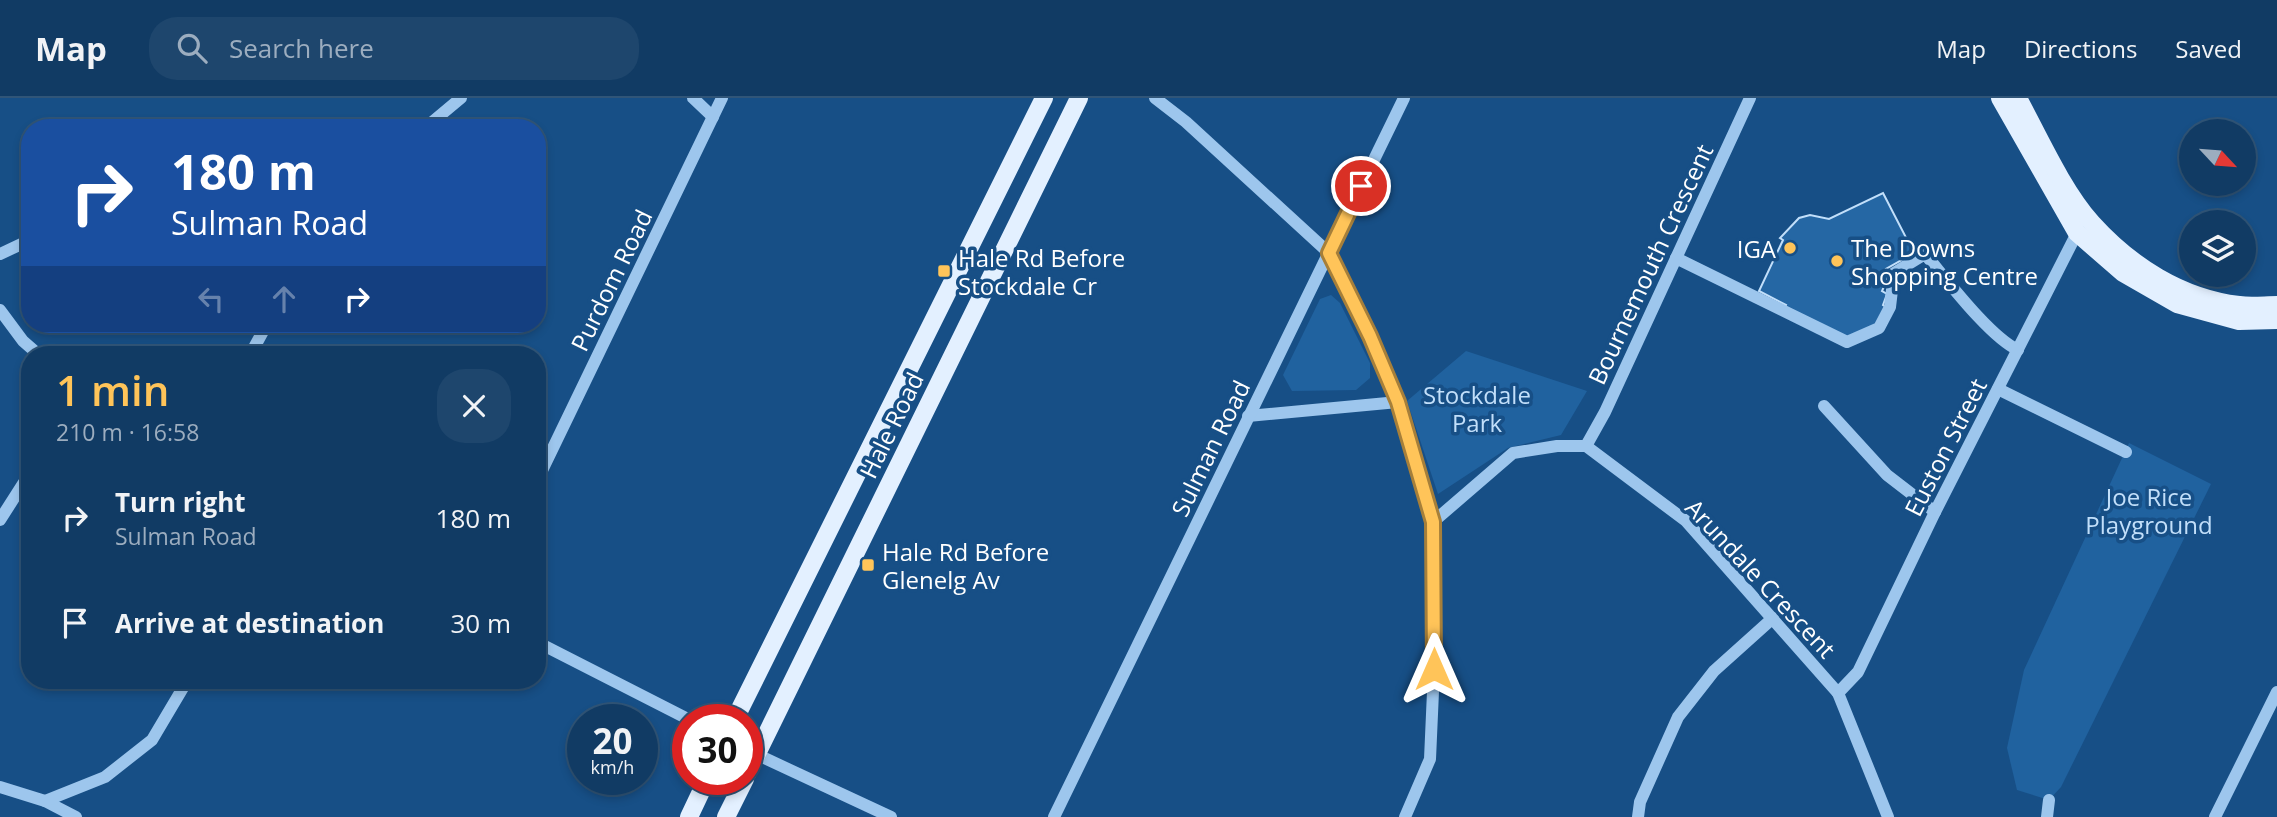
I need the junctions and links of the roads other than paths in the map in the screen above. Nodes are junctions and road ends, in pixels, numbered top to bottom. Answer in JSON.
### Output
{"nodes":[{"id":1,"x":461,"y":98,"type":"edge"},
{"id":2,"x":693,"y":98,"type":"edge"},
{"id":3,"x":722,"y":98,"type":"edge"},
{"id":4,"x":1044,"y":98,"type":"edge"},
{"id":5,"x":1079,"y":98,"type":"edge"},
{"id":6,"x":1155,"y":98,"type":"edge"},
{"id":7,"x":1404,"y":98,"type":"edge"},
{"id":8,"x":1750,"y":98,"type":"edge"},
{"id":9,"x":2000,"y":98,"type":"edge"},
{"id":10,"x":2018,"y":98,"type":"edge"},
{"id":11,"x":713,"y":117,"type":"junction"},
{"id":12,"x":436,"y":119,"type":"edge"},
{"id":13,"x":2084,"y":228,"type":"junction"},
{"id":14,"x":21,"y":244,"type":"edge"},
{"id":15,"x":1329,"y":253,"type":"junction"},
{"id":16,"x":0,"y":254,"type":"edge"},
{"id":17,"x":1676,"y":258,"type":"junction"},
{"id":18,"x":2277,"y":305,"type":"edge"},
{"id":19,"x":0,"y":310,"type":"edge"},
{"id":20,"x":2277,"y":320,"type":"edge"},
{"id":21,"x":29,"y":346,"type":"edge"},
{"id":22,"x":2018,"y":350,"type":"junction"},
{"id":23,"x":1998,"y":389,"type":"junction"},
{"id":24,"x":1398,"y":402,"type":"junction"},
{"id":25,"x":1824,"y":406,"type":"dead end"},
{"id":26,"x":1248,"y":416,"type":"junction"},
{"id":27,"x":1586,"y":446,"type":"junction"},
{"id":28,"x":2126,"y":453,"type":"dead end"},
{"id":29,"x":546,"y":462,"type":"edge"},
{"id":30,"x":21,"y":487,"type":"edge"},
{"id":31,"x":1935,"y":512,"type":"junction"},
{"id":32,"x":0,"y":520,"type":"edge"},
{"id":33,"x":1433,"y":522,"type":"junction"},
{"id":34,"x":1773,"y":618,"type":"junction"},
{"id":35,"x":546,"y":647,"type":"edge"},
{"id":36,"x":182,"y":689,"type":"edge"},
{"id":37,"x":2277,"y":692,"type":"edge"},
{"id":38,"x":1838,"y":693,"type":"junction"},
{"id":39,"x":742,"y":704,"type":"edge"},
{"id":40,"x":672,"y":711,"type":"edge"},
{"id":41,"x":763,"y":730,"type":"edge"},
{"id":42,"x":763,"y":757,"type":"edge"},
{"id":43,"x":0,"y":787,"type":"edge"},
{"id":44,"x":699,"y":795,"type":"edge"},
{"id":45,"x":737,"y":795,"type":"edge"},
{"id":46,"x":2049,"y":800,"type":"dead end"},
{"id":47,"x":45,"y":801,"type":"junction"},
{"id":48,"x":76,"y":817,"type":"edge"},
{"id":49,"x":689,"y":817,"type":"edge"},
{"id":50,"x":726,"y":817,"type":"edge"},
{"id":51,"x":891,"y":817,"type":"edge"},
{"id":52,"x":1054,"y":817,"type":"edge"},
{"id":53,"x":1405,"y":817,"type":"edge"},
{"id":54,"x":1638,"y":817,"type":"edge"},
{"id":55,"x":1888,"y":817,"type":"edge"},
{"id":56,"x":2047,"y":817,"type":"edge"},
{"id":57,"x":2215,"y":817,"type":"edge"}],
"edges":[{"from":1,"to":12,"type":"street"},
{"from":2,"to":11,"type":"street"},
{"from":3,"to":11,"type":"street","name":"Purdom Road"},
{"from":4,"to":39,"type":"main road","name":"Hale Road"},
{"from":5,"to":41,"type":"main road","name":"Hale Road"},
{"from":6,"to":15,"type":"street"},
{"from":7,"to":15,"type":"street","name":"Sulman Road"},
{"from":8,"to":17,"type":"street","name":"Bournemouth Crescent"},
{"from":9,"to":13,"type":"main road"},
{"from":10,"to":13,"type":"main road"},
{"from":11,"to":29,"type":"street","name":"Purdom Road"},
{"from":13,"to":18,"type":"main road"},
{"from":13,"to":20,"type":"main road"},
{"from":13,"to":22,"type":"street","name":"Euston Street"},
{"from":14,"to":16,"type":"street"},
{"from":15,"to":24,"type":"street"},
{"from":15,"to":26,"type":"street","name":"Sulman Road"},
{"from":17,"to":22,"type":"street"},
{"from":17,"to":27,"type":"street","name":"Bournemouth Crescent"},
{"from":19,"to":21,"type":"street"},
{"from":22,"to":23,"type":"street","name":"Euston Street"},
{"from":23,"to":28,"type":"street"},
{"from":23,"to":31,"type":"street","name":"Euston Street"},
{"from":24,"to":26,"type":"street"},
{"from":24,"to":33,"type":"street"},
{"from":25,"to":31,"type":"street"},
{"from":26,"to":52,"type":"street","name":"Sulman Road"},
{"from":27,"to":33,"type":"street"},
{"from":27,"to":34,"type":"street","name":"Arundale Crescent"},
{"from":30,"to":32,"type":"street"},
{"from":31,"to":38,"type":"street","name":"Euston Street"},
{"from":33,"to":53,"type":"street"},
{"from":34,"to":38,"type":"street","name":"Arundale Crescent"},
{"from":34,"to":54,"type":"street"},
{"from":35,"to":40,"type":"street"},
{"from":36,"to":47,"type":"street"},
{"from":37,"to":57,"type":"street"},
{"from":38,"to":55,"type":"street","name":"Arundale Crescent"},
{"from":42,"to":51,"type":"street"},
{"from":43,"to":47,"type":"street"},
{"from":44,"to":49,"type":"main road"},
{"from":45,"to":50,"type":"main road","name":"Hale Road"},
{"from":46,"to":56,"type":"street"},
{"from":47,"to":48,"type":"street"}]}
